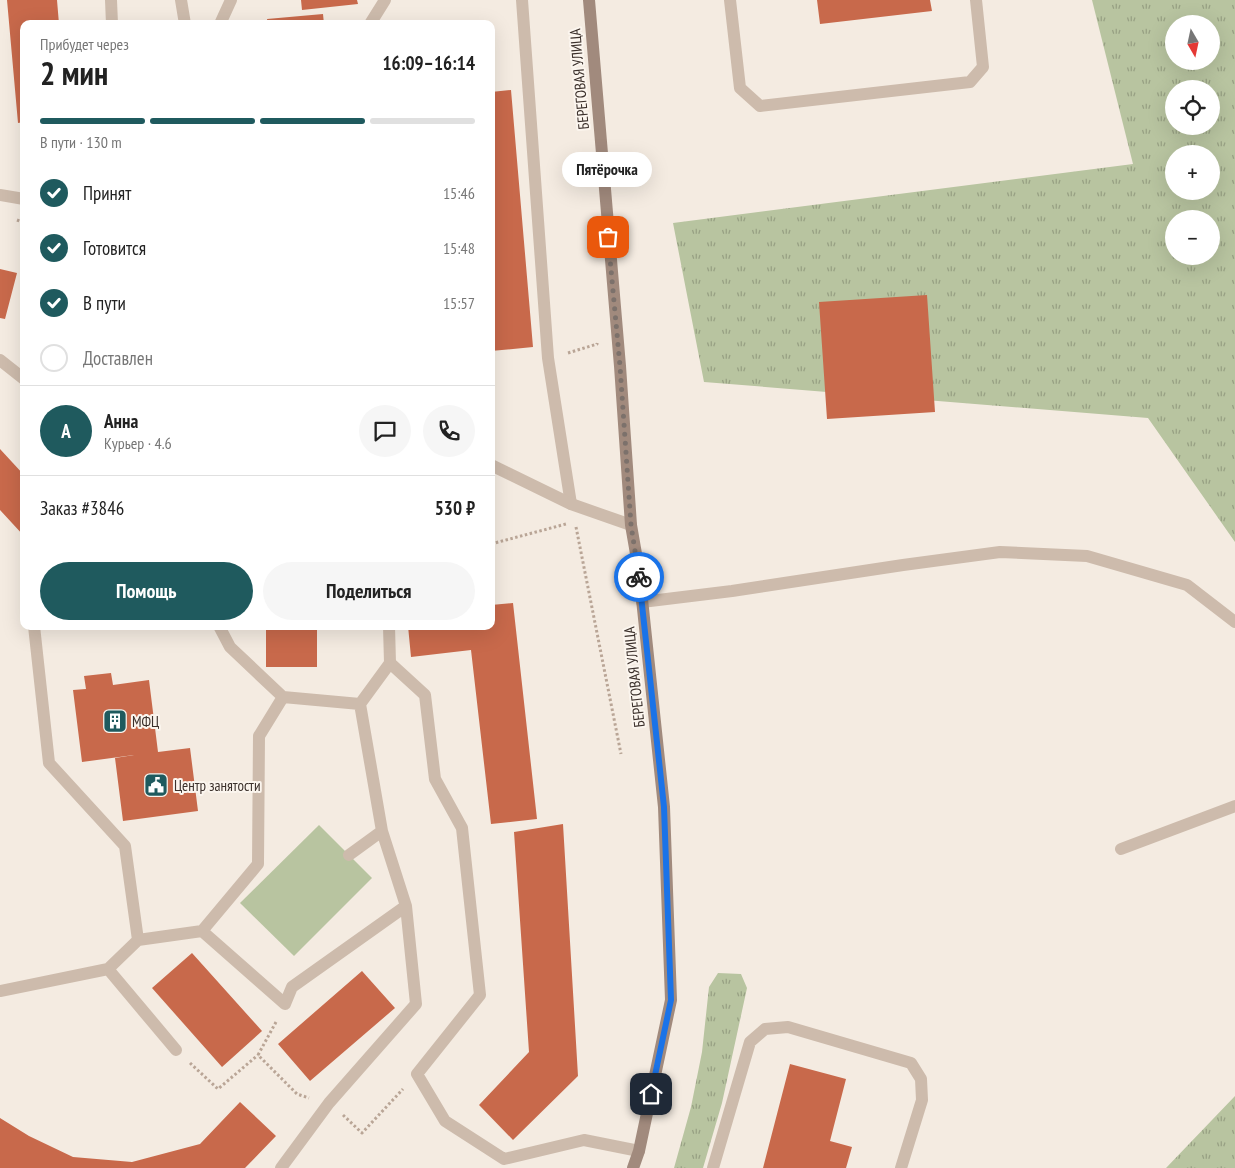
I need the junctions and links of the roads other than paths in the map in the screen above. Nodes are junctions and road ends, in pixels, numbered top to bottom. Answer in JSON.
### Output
{"nodes":[{"id":1,"x":111,"y":0,"type":"edge"},
{"id":2,"x":181,"y":0,"type":"edge"},
{"id":3,"x":231,"y":0,"type":"edge"},
{"id":4,"x":385,"y":0,"type":"edge"},
{"id":5,"x":522,"y":0,"type":"edge"},
{"id":6,"x":589,"y":0,"type":"edge"},
{"id":7,"x":730,"y":0,"type":"edge"},
{"id":8,"x":976,"y":0,"type":"edge"},
{"id":9,"x":112,"y":20,"type":"edge"},
{"id":10,"x":184,"y":20,"type":"edge"},
{"id":11,"x":222,"y":20,"type":"edge"},
{"id":12,"x":372,"y":20,"type":"edge"},
{"id":13,"x":0,"y":195,"type":"edge"},
{"id":14,"x":20,"y":198,"type":"edge"},
{"id":15,"x":0,"y":360,"type":"edge"},
{"id":16,"x":20,"y":376,"type":"edge"},
{"id":17,"x":495,"y":467,"type":"edge"},
{"id":18,"x":571,"y":504,"type":"junction"},
{"id":19,"x":631,"y":525,"type":"junction"},
{"id":20,"x":642,"y":602,"type":"junction"},
{"id":21,"x":1235,"y":622,"type":"edge"},
{"id":22,"x":34,"y":630,"type":"edge"},
{"id":23,"x":221,"y":630,"type":"edge"},
{"id":24,"x":389,"y":630,"type":"edge"},
{"id":25,"x":390,"y":663,"type":"junction"},
{"id":26,"x":284,"y":698,"type":"junction"},
{"id":27,"x":360,"y":704,"type":"junction"},
{"id":28,"x":1235,"y":806,"type":"edge"},
{"id":29,"x":382,"y":831,"type":"junction"},
{"id":30,"x":1122,"y":849,"type":"dead end"},
{"id":31,"x":349,"y":856,"type":"dead end"},
{"id":32,"x":406,"y":906,"type":"junction"},
{"id":33,"x":202,"y":930,"type":"junction"},
{"id":34,"x":138,"y":940,"type":"junction"},
{"id":35,"x":108,"y":968,"type":"junction"},
{"id":36,"x":0,"y":991,"type":"edge"},
{"id":37,"x":176,"y":1050,"type":"road end"},
{"id":38,"x":639,"y":1151,"type":"junction"},
{"id":39,"x":281,"y":1168,"type":"edge"},
{"id":40,"x":634,"y":1168,"type":"edge"},
{"id":41,"x":713,"y":1168,"type":"edge"},
{"id":42,"x":901,"y":1168,"type":"edge"}],
"edges":[{"from":1,"to":9,"type":"street"},
{"from":2,"to":10,"type":"street"},
{"from":3,"to":11,"type":"street"},
{"from":4,"to":12,"type":"street"},
{"from":5,"to":18,"type":"street"},
{"from":6,"to":19,"type":"main road","name":"БЕРЕГОВАЯ УЛИЦА"},
{"from":7,"to":8,"type":"street"},
{"from":13,"to":14,"type":"street"},
{"from":15,"to":16,"type":"street"},
{"from":17,"to":18,"type":"street"},
{"from":18,"to":19,"type":"street"},
{"from":19,"to":20,"type":"main road","name":"БЕРЕГОВАЯ УЛИЦА"},
{"from":20,"to":21,"type":"street"},
{"from":20,"to":38,"type":"main road","name":"БЕРЕГОВАЯ УЛИЦА"},
{"from":22,"to":34,"type":"street"},
{"from":23,"to":26,"type":"street"},
{"from":24,"to":25,"type":"street"},
{"from":25,"to":27,"type":"street"},
{"from":25,"to":38,"type":"street"},
{"from":26,"to":27,"type":"street"},
{"from":26,"to":33,"type":"street"},
{"from":27,"to":29,"type":"street"},
{"from":28,"to":30,"type":"street"},
{"from":29,"to":31,"type":"street"},
{"from":29,"to":32,"type":"street"},
{"from":32,"to":33,"type":"street"},
{"from":32,"to":39,"type":"street"},
{"from":33,"to":34,"type":"street"},
{"from":34,"to":35,"type":"street"},
{"from":35,"to":36,"type":"street"},
{"from":35,"to":37,"type":"street"},
{"from":38,"to":40,"type":"main road","name":"БЕРЕГОВАЯ УЛИЦА"},
{"from":41,"to":42,"type":"street"}]}
